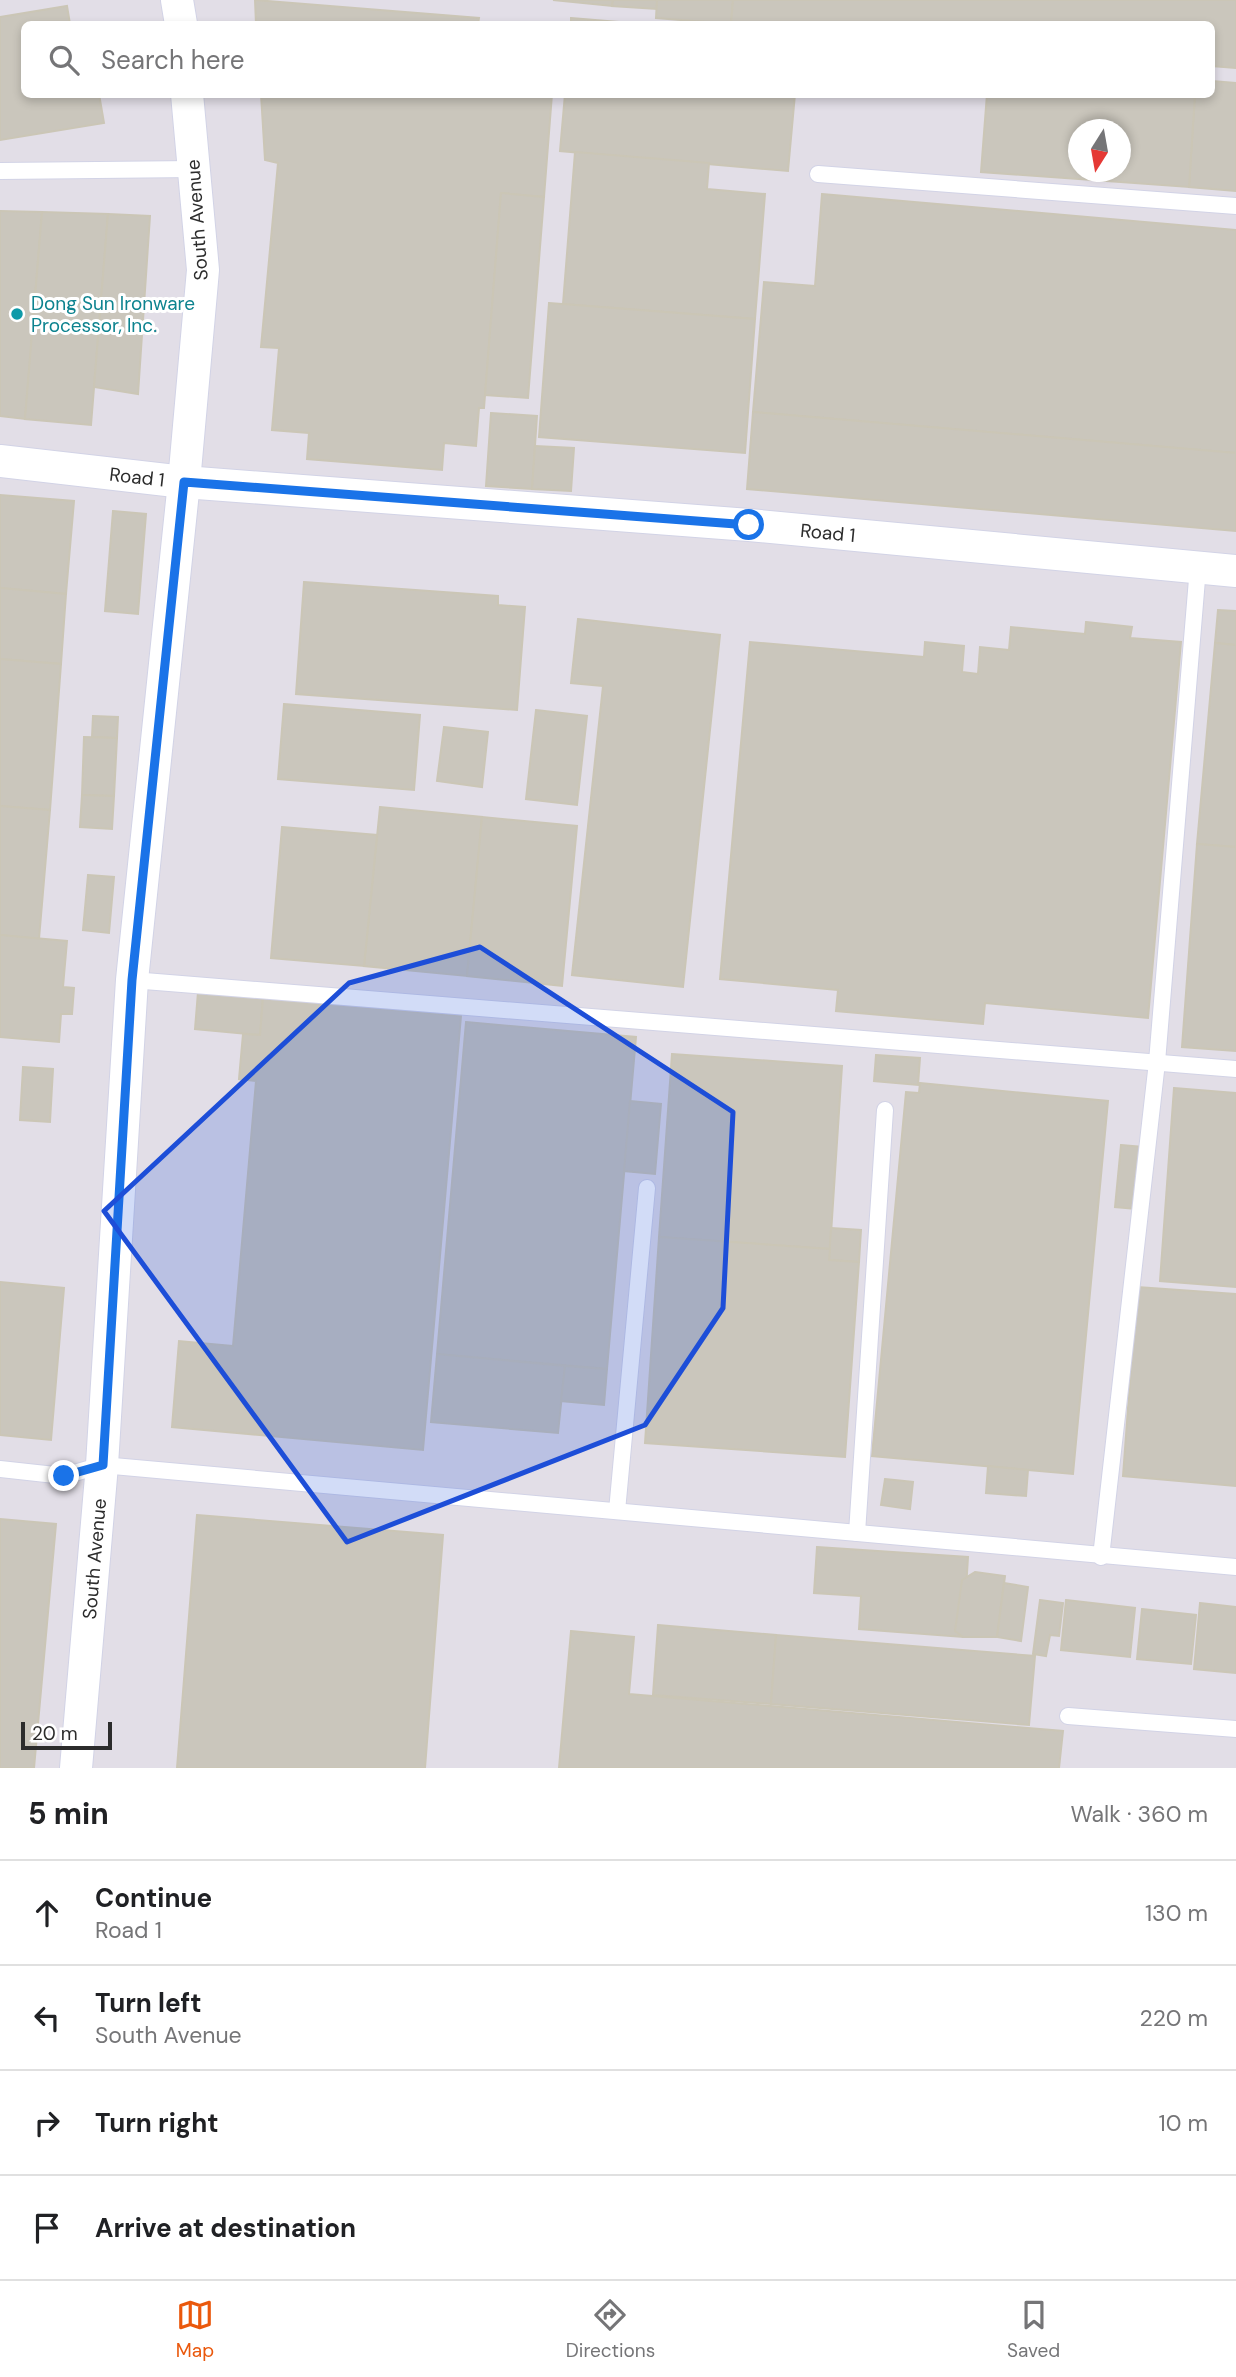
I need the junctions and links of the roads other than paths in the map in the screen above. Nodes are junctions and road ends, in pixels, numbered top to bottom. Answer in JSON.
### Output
{"nodes":[{"id":1,"x":177,"y":0,"type":"edge"},
{"id":2,"x":180,"y":21,"type":"edge"},
{"id":3,"x":187,"y":98,"type":"edge"},
{"id":4,"x":194,"y":169,"type":"junction"},
{"id":5,"x":0,"y":171,"type":"edge"},
{"id":6,"x":818,"y":174,"type":"dead end"},
{"id":7,"x":1236,"y":206,"type":"edge"},
{"id":8,"x":0,"y":461,"type":"edge"},
{"id":9,"x":184,"y":482,"type":"junction"},
{"id":10,"x":1198,"y":567,"type":"junction"},
{"id":11,"x":1236,"y":571,"type":"edge"},
{"id":12,"x":132,"y":980,"type":"junction"},
{"id":13,"x":1157,"y":1062,"type":"junction"},
{"id":14,"x":1236,"y":1069,"type":"edge"},
{"id":15,"x":885,"y":1110,"type":"dead end"},
{"id":16,"x":647,"y":1188,"type":"dead end"},
{"id":17,"x":103,"y":1465,"type":"junction"},
{"id":18,"x":0,"y":1469,"type":"edge"},
{"id":19,"x":617,"y":1511,"type":"junction"},
{"id":20,"x":857,"y":1533,"type":"junction"},
{"id":21,"x":1101,"y":1557,"type":"junction"},
{"id":22,"x":1236,"y":1567,"type":"edge"},
{"id":23,"x":1068,"y":1716,"type":"dead end"},
{"id":24,"x":1236,"y":1729,"type":"edge"},
{"id":25,"x":76,"y":1768,"type":"edge"}],
"edges":[{"from":1,"to":2,"type":"street"},
{"from":3,"to":4,"type":"street","name":"South Avenue"},
{"from":4,"to":5,"type":"lane"},
{"from":4,"to":9,"type":"street","name":"South Avenue"},
{"from":6,"to":7,"type":"lane"},
{"from":8,"to":9,"type":"street","name":"Road 1"},
{"from":9,"to":10,"type":"street","name":"Road 1"},
{"from":9,"to":12,"type":"street","name":"South Avenue"},
{"from":10,"to":11,"type":"street","name":"Road 1"},
{"from":10,"to":13,"type":"lane"},
{"from":12,"to":13,"type":"lane"},
{"from":12,"to":17,"type":"street","name":"South Avenue"},
{"from":13,"to":14,"type":"lane"},
{"from":13,"to":21,"type":"lane"},
{"from":15,"to":20,"type":"lane"},
{"from":16,"to":19,"type":"lane"},
{"from":17,"to":18,"type":"lane"},
{"from":17,"to":19,"type":"lane"},
{"from":17,"to":25,"type":"street","name":"South Avenue"},
{"from":19,"to":20,"type":"lane"},
{"from":20,"to":21,"type":"lane"},
{"from":21,"to":22,"type":"lane"},
{"from":23,"to":24,"type":"lane"}]}
